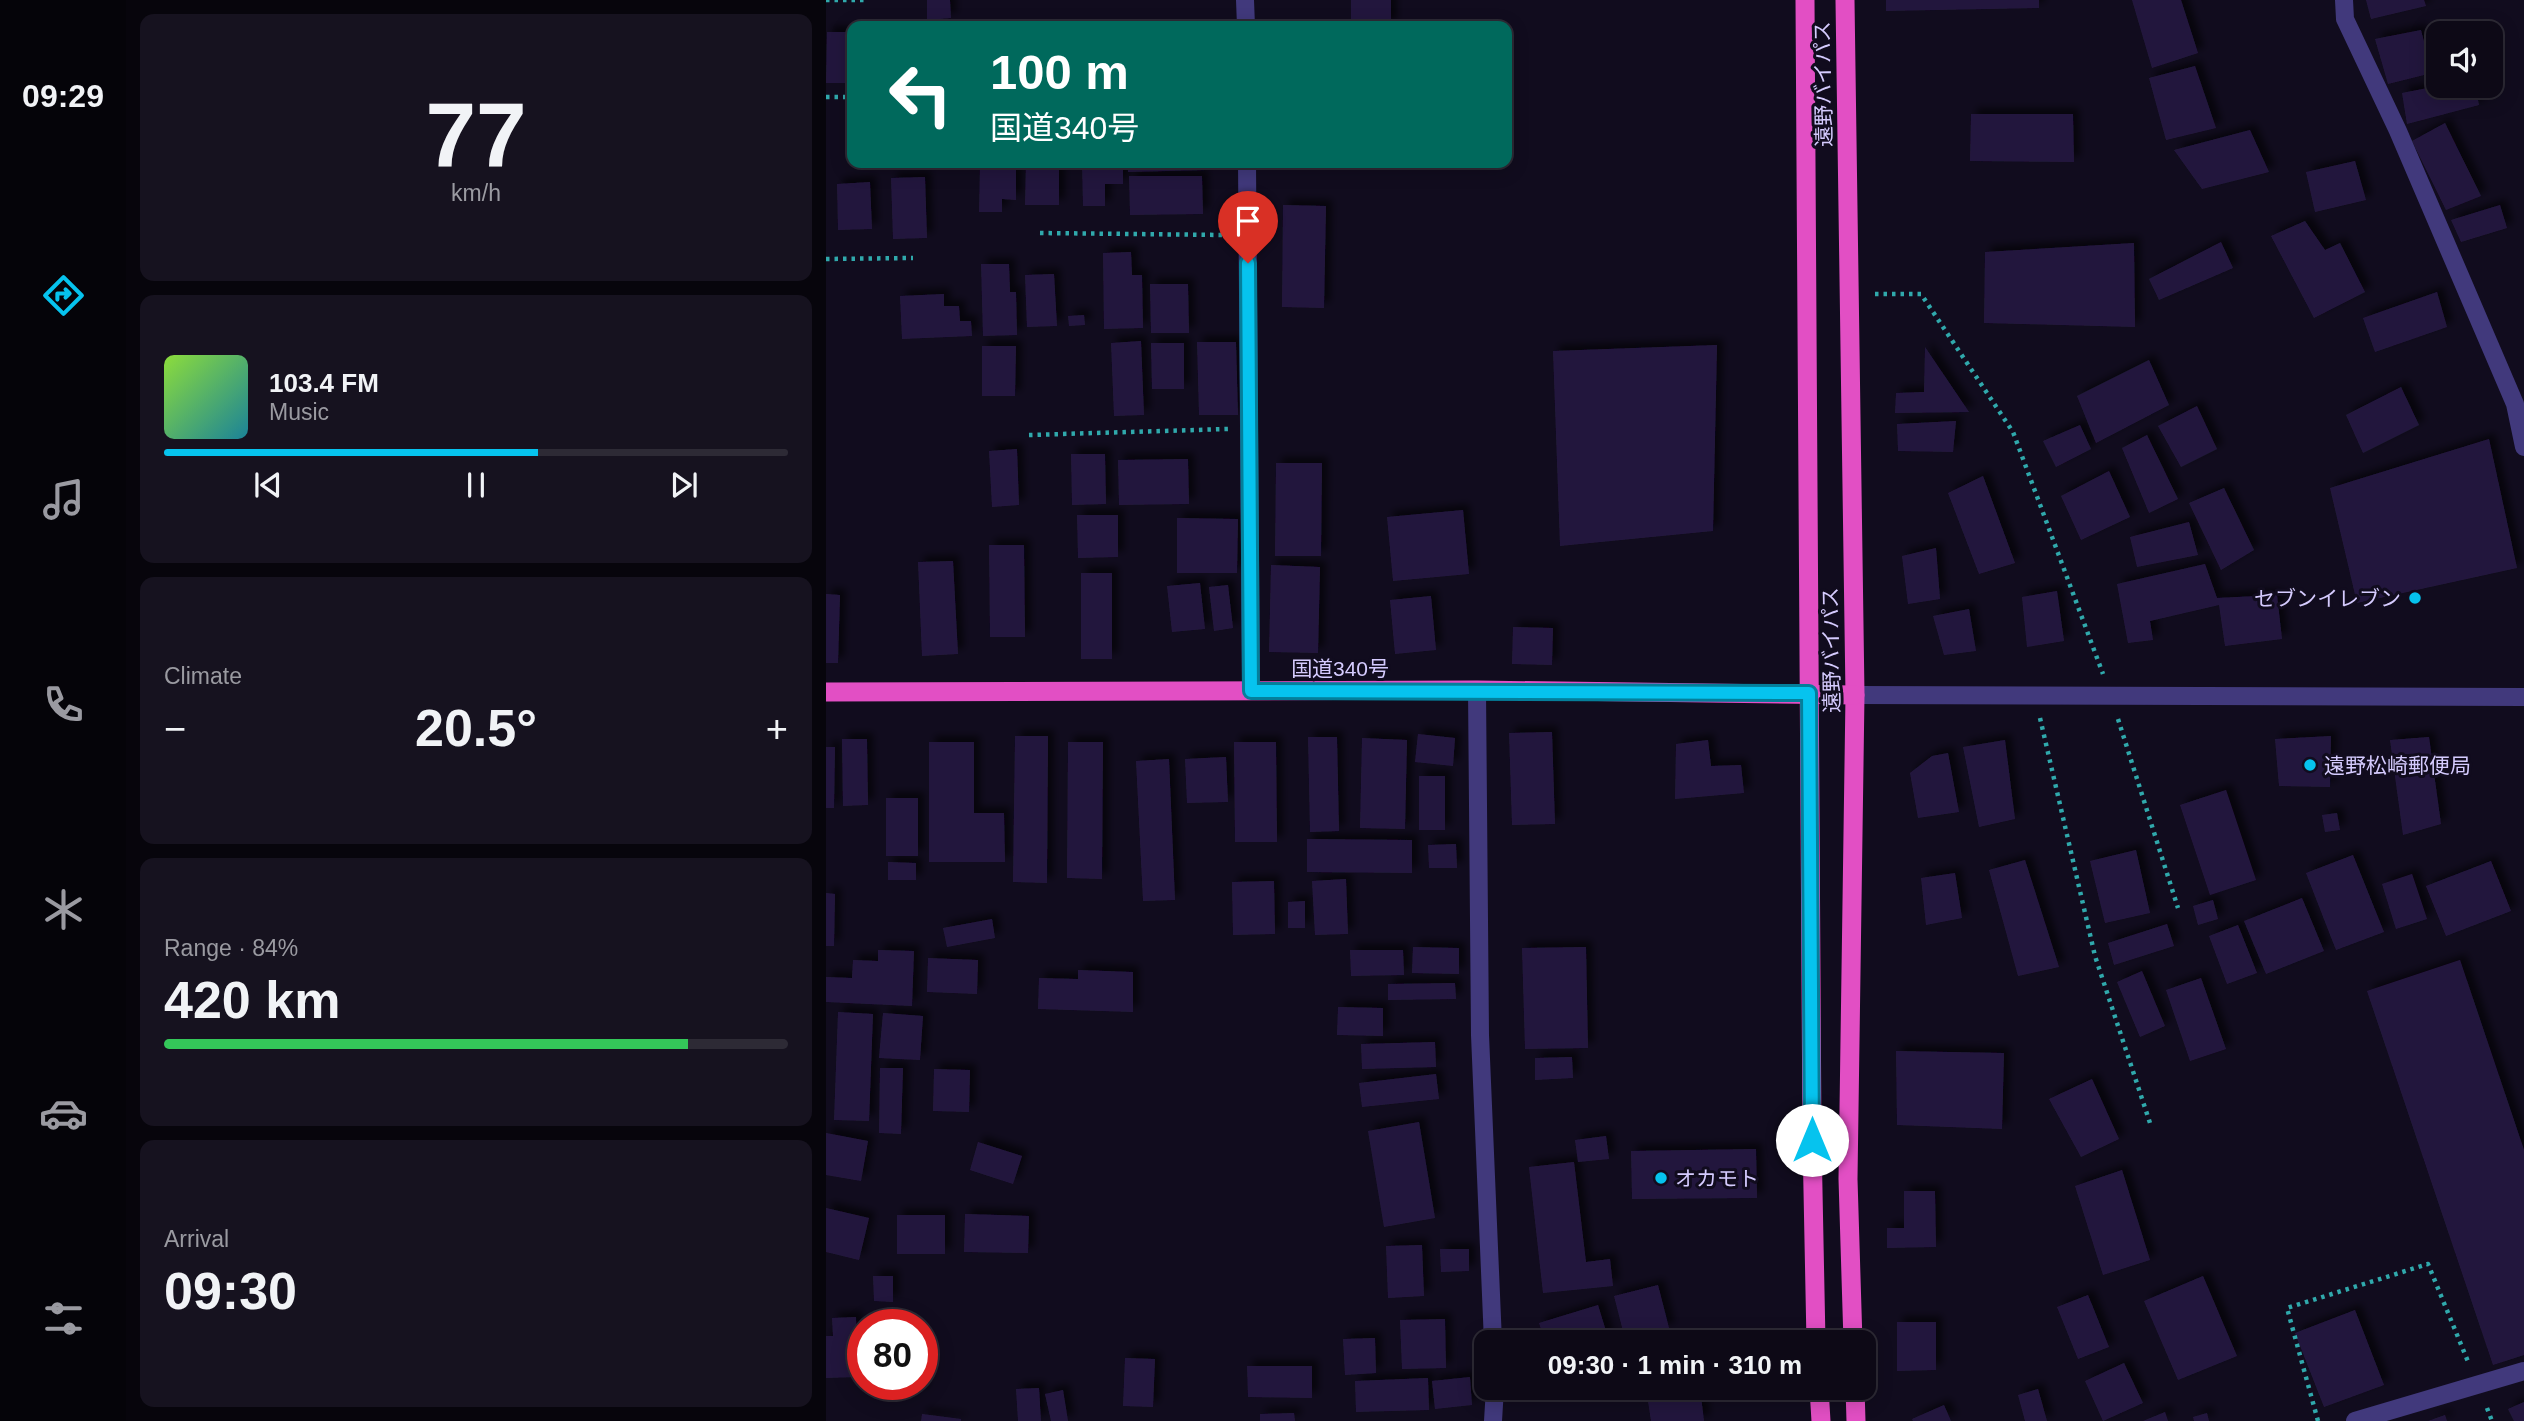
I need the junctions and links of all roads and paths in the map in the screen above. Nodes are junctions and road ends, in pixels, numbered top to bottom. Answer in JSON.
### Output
{"nodes":[{"id":1,"x":826,"y":0,"type":"edge"},
{"id":2,"x":864,"y":0,"type":"edge"},
{"id":3,"x":1245,"y":0,"type":"edge"},
{"id":4,"x":1805,"y":0,"type":"edge"},
{"id":5,"x":1845,"y":0,"type":"edge"},
{"id":6,"x":2344,"y":0,"type":"edge"},
{"id":7,"x":1246,"y":21,"type":"edge"},
{"id":8,"x":826,"y":97,"type":"edge"},
{"id":9,"x":847,"y":97,"type":"edge"},
{"id":10,"x":1247,"y":168,"type":"edge"},
{"id":11,"x":1040,"y":233,"type":"dead end"},
{"id":12,"x":1248,"y":236,"type":"junction"},
{"id":13,"x":913,"y":257,"type":"dead end"},
{"id":14,"x":826,"y":259,"type":"edge"},
{"id":15,"x":1849,"y":294,"type":"junction"},
{"id":16,"x":1249,"y":429,"type":"junction"},
{"id":17,"x":1029,"y":435,"type":"dead end"},
{"id":18,"x":2524,"y":447,"type":"edge"},
{"id":19,"x":1477,"y":690,"type":"junction"},
{"id":20,"x":1251,"y":691,"type":"junction"},
{"id":21,"x":826,"y":692,"type":"edge"},
{"id":22,"x":1809,"y":693,"type":"junction"},
{"id":23,"x":1855,"y":695,"type":"junction"},
{"id":24,"x":2035,"y":696,"type":"junction"},
{"id":25,"x":2111,"y":696,"type":"junction"},
{"id":26,"x":2524,"y":696,"type":"edge"},
{"id":27,"x":2178,"y":908,"type":"dead end"},
{"id":28,"x":2150,"y":1123,"type":"dead end"},
{"id":29,"x":1492,"y":1330,"type":"edge"},
{"id":30,"x":1816,"y":1330,"type":"edge"},
{"id":31,"x":1853,"y":1330,"type":"edge"},
{"id":32,"x":2524,"y":1371,"type":"edge"},
{"id":33,"x":2477,"y":1385,"type":"junction"},
{"id":34,"x":1494,"y":1400,"type":"edge"},
{"id":35,"x":1820,"y":1400,"type":"edge"},
{"id":36,"x":1855,"y":1400,"type":"edge"},
{"id":37,"x":1493,"y":1421,"type":"edge"},
{"id":38,"x":1821,"y":1421,"type":"edge"},
{"id":39,"x":1856,"y":1421,"type":"edge"},
{"id":40,"x":2318,"y":1421,"type":"edge"},
{"id":41,"x":2355,"y":1421,"type":"edge"}],
"edges":[{"from":1,"to":2,"type":"path"},
{"from":3,"to":7,"type":"street"},
{"from":4,"to":22,"type":"highway","name":"遠野バイパス"},
{"from":5,"to":15,"type":"highway","name":"遠野バイパス"},
{"from":6,"to":18,"type":"street"},
{"from":8,"to":9,"type":"path"},
{"from":10,"to":12,"type":"street"},
{"from":11,"to":12,"type":"path"},
{"from":12,"to":16,"type":"street"},
{"from":13,"to":14,"type":"path"},
{"from":15,"to":23,"type":"highway","name":"遠野バイパス"},
{"from":15,"to":25,"type":"path"},
{"from":16,"to":17,"type":"path"},
{"from":16,"to":20,"type":"street"},
{"from":19,"to":20,"type":"highway","name":"国道340号"},
{"from":19,"to":22,"type":"highway","name":"国道340号"},
{"from":19,"to":29,"type":"street"},
{"from":20,"to":21,"type":"highway","name":"国道340号"},
{"from":22,"to":23,"type":"highway","name":"国道340号"},
{"from":22,"to":30,"type":"highway","name":"遠野バイパス"},
{"from":23,"to":24,"type":"street"},
{"from":23,"to":31,"type":"highway","name":"遠野バイパス"},
{"from":24,"to":25,"type":"street"},
{"from":24,"to":28,"type":"path"},
{"from":25,"to":26,"type":"street"},
{"from":25,"to":27,"type":"path"},
{"from":32,"to":33,"type":"street"},
{"from":33,"to":40,"type":"path"},
{"from":33,"to":41,"type":"street"},
{"from":34,"to":37,"type":"street"},
{"from":35,"to":38,"type":"highway"},
{"from":36,"to":39,"type":"highway"}]}
